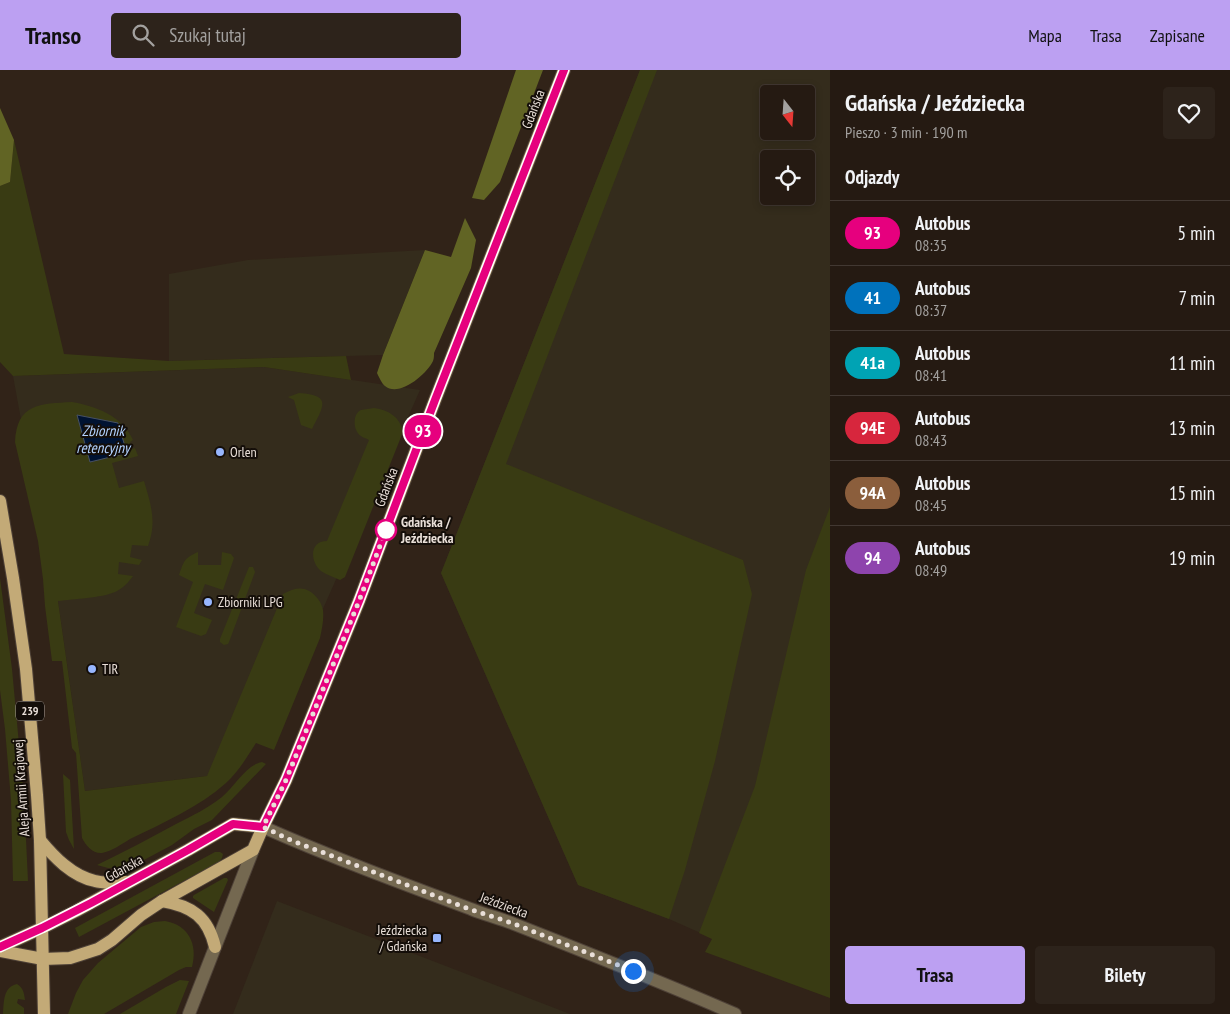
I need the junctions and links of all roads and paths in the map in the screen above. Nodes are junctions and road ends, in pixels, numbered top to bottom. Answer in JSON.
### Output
{"nodes":[{"id":1,"x":564,"y":70,"type":"edge"},
{"id":2,"x":0,"y":501,"type":"edge"},
{"id":3,"x":263,"y":827,"type":"junction"},
{"id":4,"x":40,"y":840,"type":"junction"},
{"id":5,"x":253,"y":850,"type":"junction"},
{"id":6,"x":131,"y":882,"type":"junction"},
{"id":7,"x":162,"y":901,"type":"junction"},
{"id":8,"x":42,"y":928,"type":"junction"},
{"id":9,"x":0,"y":947,"type":"edge"},
{"id":10,"x":215,"y":947,"type":"junction"},
{"id":11,"x":0,"y":951,"type":"edge"},
{"id":12,"x":43,"y":959,"type":"junction"},
{"id":13,"x":44,"y":1014,"type":"edge"},
{"id":14,"x":189,"y":1014,"type":"edge"},
{"id":15,"x":735,"y":1014,"type":"edge"}],
"edges":[{"from":1,"to":3,"type":"main road","name":"Gdańska"},
{"from":2,"to":4,"type":"main road","name":"Aleja Armii Krajowej","number":"239"},
{"from":3,"to":5,"type":"main road","name":"Gdańska"},
{"from":3,"to":6,"type":"main road","name":"Gdańska"},
{"from":3,"to":15,"type":"street","name":"Jeździecka"},
{"from":4,"to":6,"type":"main road"},
{"from":4,"to":8,"type":"main road","name":"Aleja Armii Krajowej","number":"239"},
{"from":5,"to":7,"type":"main road"},
{"from":5,"to":10,"type":"street","name":"Gdańska"},
{"from":6,"to":8,"type":"main road","name":"Gdańska"},
{"from":7,"to":10,"type":"main road"},
{"from":7,"to":12,"type":"main road"},
{"from":8,"to":9,"type":"main road","name":"Gdańska"},
{"from":8,"to":12,"type":"main road","name":"Aleja Armii Krajowej","number":"239"},
{"from":10,"to":14,"type":"street","name":"Gdańska"},
{"from":11,"to":12,"type":"main road"},
{"from":12,"to":13,"type":"main road","name":"Aleja Armii Krajowej","number":"239"}]}
